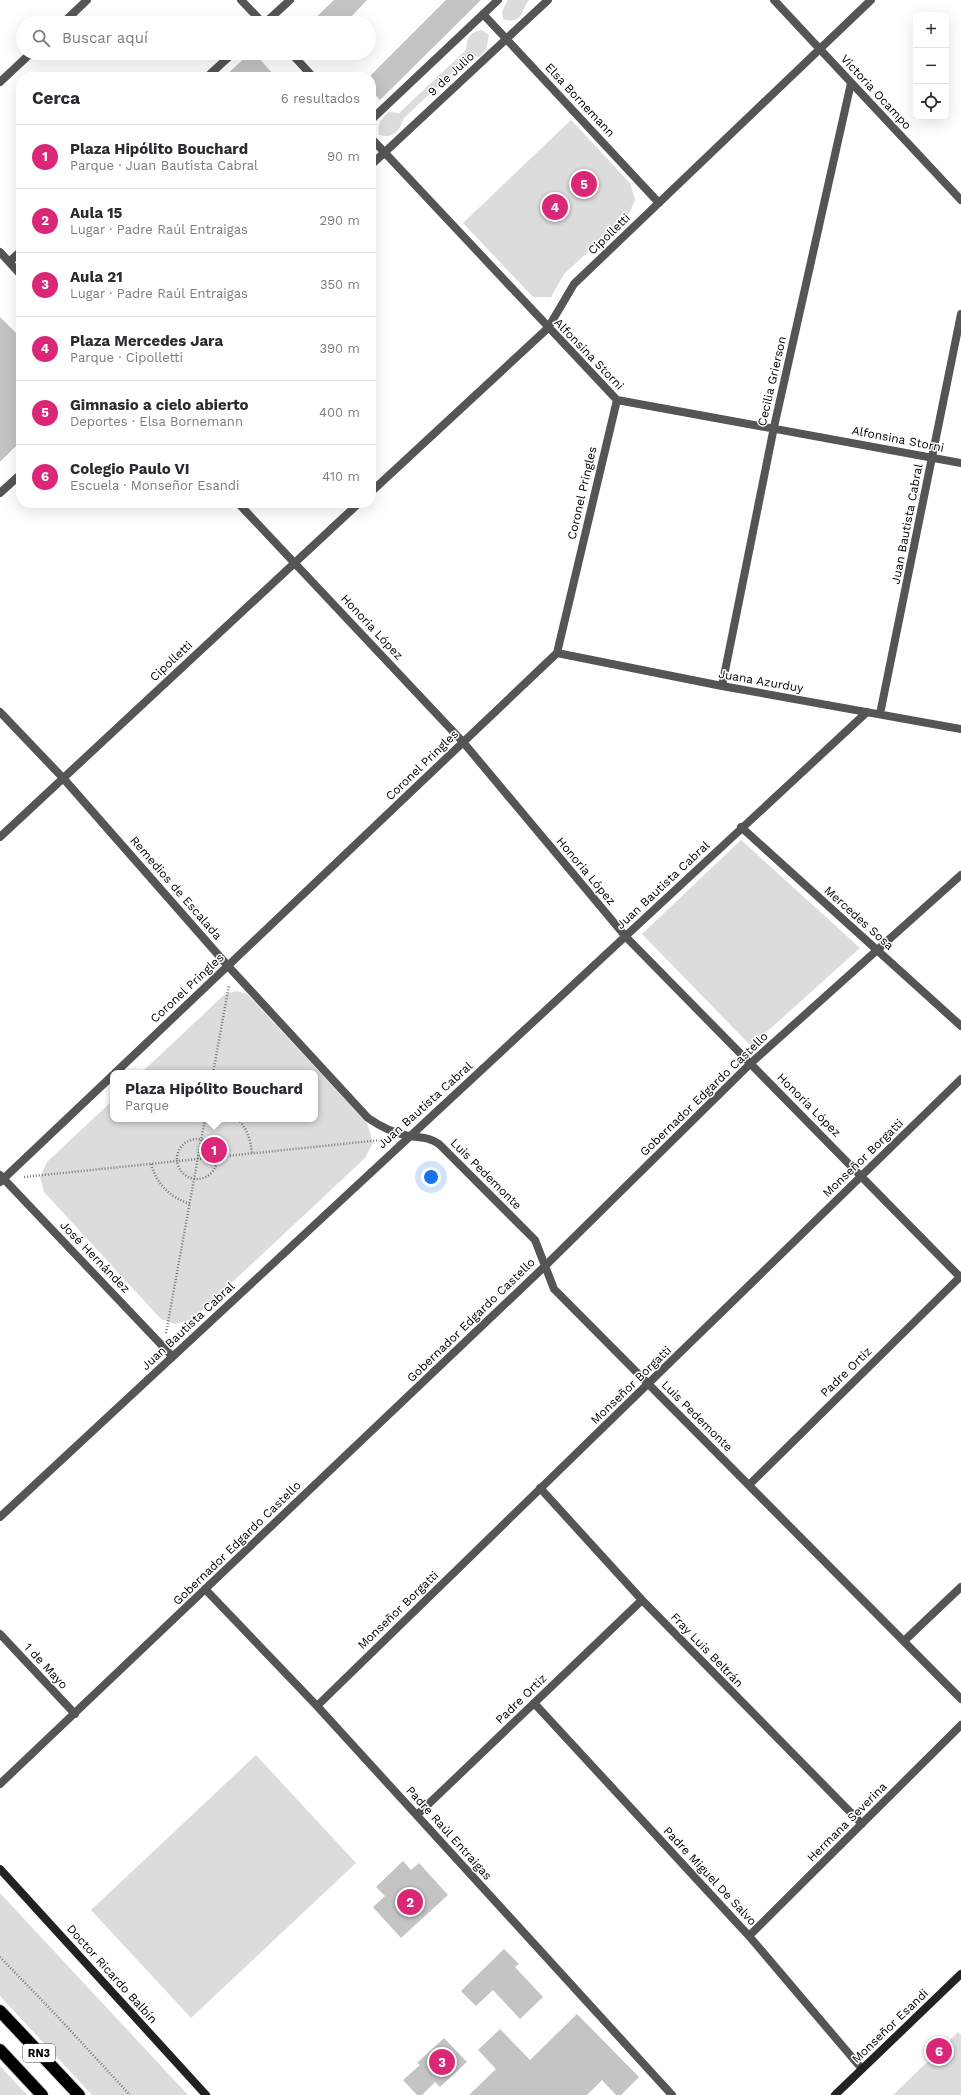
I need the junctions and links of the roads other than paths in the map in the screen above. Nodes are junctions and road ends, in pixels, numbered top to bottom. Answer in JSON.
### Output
{"nodes":[{"id":1,"x":87,"y":0,"type":"edge"},
{"id":2,"x":241,"y":0,"type":"edge"},
{"id":3,"x":290,"y":0,"type":"edge"},
{"id":4,"x":498,"y":0,"type":"edge"},
{"id":5,"x":548,"y":0,"type":"edge"},
{"id":6,"x":774,"y":0,"type":"edge"},
{"id":7,"x":872,"y":0,"type":"edge"},
{"id":8,"x":483,"y":14,"type":"junction"},
{"id":9,"x":70,"y":16,"type":"edge"},
{"id":10,"x":257,"y":16,"type":"edge"},
{"id":11,"x":272,"y":16,"type":"edge"},
{"id":12,"x":506,"y":39,"type":"junction"},
{"id":13,"x":820,"y":49,"type":"junction"},
{"id":14,"x":24,"y":60,"type":"edge"},
{"id":15,"x":225,"y":60,"type":"edge"},
{"id":16,"x":297,"y":60,"type":"edge"},
{"id":17,"x":212,"y":72,"type":"edge"},
{"id":18,"x":308,"y":72,"type":"edge"},
{"id":19,"x":0,"y":82,"type":"edge"},
{"id":20,"x":852,"y":83,"type":"junction"},
{"id":21,"x":376,"y":115,"type":"edge"},
{"id":22,"x":376,"y":143,"type":"edge"},
{"id":23,"x":384,"y":152,"type":"junction"},
{"id":24,"x":376,"y":160,"type":"edge"},
{"id":25,"x":961,"y":200,"type":"edge"},
{"id":26,"x":659,"y":203,"type":"junction"},
{"id":27,"x":0,"y":252,"type":"edge"},
{"id":28,"x":16,"y":256,"type":"edge"},
{"id":29,"x":9,"y":262,"type":"junction"},
{"id":30,"x":16,"y":269,"type":"edge"},
{"id":31,"x":961,"y":314,"type":"edge"},
{"id":32,"x":548,"y":328,"type":"junction"},
{"id":33,"x":617,"y":400,"type":"junction"},
{"id":34,"x":774,"y":428,"type":"junction"},
{"id":35,"x":932,"y":458,"type":"junction"},
{"id":36,"x":961,"y":463,"type":"edge"},
{"id":37,"x":16,"y":479,"type":"edge"},
{"id":38,"x":376,"y":487,"type":"edge"},
{"id":39,"x":0,"y":493,"type":"edge"},
{"id":40,"x":243,"y":508,"type":"edge"},
{"id":41,"x":354,"y":508,"type":"edge"},
{"id":42,"x":295,"y":562,"type":"junction"},
{"id":43,"x":556,"y":653,"type":"junction"},
{"id":44,"x":722,"y":686,"type":"junction"},
{"id":45,"x":0,"y":712,"type":"edge"},
{"id":46,"x":867,"y":712,"type":"junction"},
{"id":47,"x":880,"y":714,"type":"junction"},
{"id":48,"x":961,"y":729,"type":"edge"},
{"id":49,"x":463,"y":742,"type":"junction"},
{"id":50,"x":63,"y":778,"type":"junction"},
{"id":51,"x":742,"y":827,"type":"junction"},
{"id":52,"x":0,"y":837,"type":"edge"},
{"id":53,"x":961,"y":875,"type":"edge"},
{"id":54,"x":626,"y":936,"type":"junction"},
{"id":55,"x":876,"y":949,"type":"junction"},
{"id":56,"x":230,"y":967,"type":"junction"},
{"id":57,"x":961,"y":1026,"type":"edge"},
{"id":58,"x":751,"y":1063,"type":"junction"},
{"id":59,"x":118,"y":1070,"type":"edge"},
{"id":60,"x":110,"y":1078,"type":"edge"},
{"id":61,"x":961,"y":1080,"type":"edge"},
{"id":62,"x":409,"y":1136,"type":"junction"},
{"id":63,"x":862,"y":1175,"type":"junction"},
{"id":64,"x":1,"y":1178,"type":"edge"},
{"id":65,"x":545,"y":1266,"type":"junction"},
{"id":66,"x":961,"y":1277,"type":"edge"},
{"id":67,"x":172,"y":1356,"type":"junction"},
{"id":68,"x":649,"y":1385,"type":"junction"},
{"id":69,"x":749,"y":1484,"type":"junction"},
{"id":70,"x":540,"y":1488,"type":"junction"},
{"id":71,"x":0,"y":1517,"type":"edge"},
{"id":72,"x":961,"y":1587,"type":"edge"},
{"id":73,"x":205,"y":1589,"type":"junction"},
{"id":74,"x":642,"y":1600,"type":"junction"},
{"id":75,"x":0,"y":1634,"type":"edge"},
{"id":76,"x":904,"y":1641,"type":"junction"},
{"id":77,"x":961,"y":1699,"type":"edge"},
{"id":78,"x":534,"y":1704,"type":"junction"},
{"id":79,"x":317,"y":1706,"type":"junction"},
{"id":80,"x":75,"y":1714,"type":"junction"},
{"id":81,"x":961,"y":1725,"type":"edge"},
{"id":82,"x":0,"y":1784,"type":"edge"},
{"id":83,"x":417,"y":1815,"type":"junction"},
{"id":84,"x":862,"y":1824,"type":"junction"},
{"id":85,"x":0,"y":1869,"type":"edge"},
{"id":86,"x":749,"y":1936,"type":"junction"},
{"id":87,"x":961,"y":1974,"type":"edge"},
{"id":88,"x":0,"y":2010,"type":"edge"},
{"id":89,"x":0,"y":2050,"type":"edge"},
{"id":90,"x":862,"y":2069,"type":"junction"},
{"id":91,"x":42,"y":2095,"type":"edge"},
{"id":92,"x":78,"y":2095,"type":"edge"},
{"id":93,"x":206,"y":2095,"type":"edge"},
{"id":94,"x":672,"y":2095,"type":"edge"},
{"id":95,"x":835,"y":2095,"type":"edge"}],
"edges":[{"from":1,"to":9,"type":"street"},
{"from":2,"to":10,"type":"street"},
{"from":3,"to":11,"type":"street"},
{"from":4,"to":8,"type":"street","name":"9 de Julio"},
{"from":5,"to":12,"type":"street","name":"9 de Julio"},
{"from":6,"to":13,"type":"street","name":"Victoria Ocampo"},
{"from":7,"to":13,"type":"street","name":"Cipolletti"},
{"from":8,"to":12,"type":"street","name":"Elsa Bornemann"},
{"from":8,"to":21,"type":"street","name":"9 de Julio"},
{"from":12,"to":23,"type":"street","name":"9 de Julio"},
{"from":12,"to":26,"type":"street","name":"Elsa Bornemann"},
{"from":13,"to":20,"type":"street","name":"Victoria Ocampo"},
{"from":13,"to":26,"type":"street","name":"Cipolletti"},
{"from":14,"to":19,"type":"street"},
{"from":15,"to":17,"type":"street"},
{"from":16,"to":18,"type":"street"},
{"from":20,"to":25,"type":"street","name":"Victoria Ocampo"},
{"from":20,"to":34,"type":"street","name":"Cecilia Grierson"},
{"from":22,"to":23,"type":"street","name":"Alfonsina Storni"},
{"from":23,"to":24,"type":"street","name":"9 de Julio"},
{"from":23,"to":32,"type":"street","name":"Alfonsina Storni"},
{"from":26,"to":32,"type":"street","name":"Cipolletti"},
{"from":27,"to":29,"type":"street"},
{"from":28,"to":29,"type":"street"},
{"from":29,"to":30,"type":"street"},
{"from":31,"to":35,"type":"street","name":"Juan Bautista Cabral"},
{"from":32,"to":33,"type":"street","name":"Alfonsina Storni"},
{"from":32,"to":38,"type":"street","name":"Cipolletti"},
{"from":33,"to":34,"type":"street","name":"Alfonsina Storni"},
{"from":33,"to":43,"type":"street","name":"Coronel Pringles"},
{"from":34,"to":35,"type":"street","name":"Alfonsina Storni"},
{"from":34,"to":44,"type":"street","name":"Cecilia Grierson"},
{"from":35,"to":36,"type":"street","name":"Alfonsina Storni"},
{"from":35,"to":47,"type":"street","name":"Juan Bautista Cabral"},
{"from":37,"to":39,"type":"street"},
{"from":40,"to":42,"type":"street","name":"Honoria López"},
{"from":41,"to":42,"type":"street","name":"Cipolletti"},
{"from":42,"to":49,"type":"street","name":"Honoria López"},
{"from":42,"to":50,"type":"street","name":"Cipolletti"},
{"from":43,"to":44,"type":"street","name":"Juana Azurduy"},
{"from":43,"to":49,"type":"street","name":"Coronel Pringles"},
{"from":44,"to":46,"type":"street","name":"Juana Azurduy"},
{"from":45,"to":50,"type":"street","name":"Remedios de Escalada"},
{"from":46,"to":47,"type":"street","name":"Juana Azurduy"},
{"from":46,"to":51,"type":"street","name":"Juan Bautista Cabral"},
{"from":47,"to":48,"type":"street","name":"Juana Azurduy"},
{"from":49,"to":54,"type":"street","name":"Honoria López"},
{"from":49,"to":56,"type":"street","name":"Coronel Pringles"},
{"from":50,"to":52,"type":"street","name":"Cipolletti"},
{"from":50,"to":56,"type":"street","name":"Remedios de Escalada"},
{"from":51,"to":54,"type":"street","name":"Juan Bautista Cabral"},
{"from":51,"to":55,"type":"street","name":"Mercedes Sosa"},
{"from":53,"to":55,"type":"street","name":"Gobernador Edgardo Castello"},
{"from":54,"to":58,"type":"street","name":"Honoria López"},
{"from":54,"to":62,"type":"street","name":"Juan Bautista Cabral"},
{"from":55,"to":57,"type":"street","name":"Mercedes Sosa"},
{"from":55,"to":58,"type":"street","name":"Gobernador Edgardo Castello"},
{"from":56,"to":59,"type":"street","name":"Coronel Pringles"},
{"from":56,"to":62,"type":"street","name":"Remedios de Escalada"},
{"from":58,"to":63,"type":"street","name":"Honoria López"},
{"from":58,"to":65,"type":"street","name":"Gobernador Edgardo Castello"},
{"from":60,"to":64,"type":"street","name":"Coronel Pringles"},
{"from":61,"to":63,"type":"street","name":"Monseñor Borgatti"},
{"from":62,"to":65,"type":"street","name":"Luis Pedemonte"},
{"from":62,"to":67,"type":"street","name":"Juan Bautista Cabral"},
{"from":63,"to":66,"type":"street","name":"Honoria López"},
{"from":63,"to":68,"type":"street","name":"Monseñor Borgatti"},
{"from":64,"to":67,"type":"street","name":"José Hernández"},
{"from":65,"to":68,"type":"street","name":"Luis Pedemonte"},
{"from":65,"to":73,"type":"street","name":"Gobernador Edgardo Castello"},
{"from":66,"to":69,"type":"street","name":"Padre Ortiz"},
{"from":67,"to":71,"type":"street","name":"Juan Bautista Cabral"},
{"from":68,"to":69,"type":"street","name":"Luis Pedemonte"},
{"from":68,"to":70,"type":"street","name":"Monseñor Borgatti"},
{"from":69,"to":76,"type":"street","name":"Luis Pedemonte"},
{"from":70,"to":74,"type":"street","name":"Fray Luis Beltrán"},
{"from":70,"to":79,"type":"street","name":"Monseñor Borgatti"},
{"from":72,"to":76,"type":"street"},
{"from":73,"to":79,"type":"street","name":"Padre Raúl Entraigas"},
{"from":73,"to":80,"type":"street","name":"Gobernador Edgardo Castello"},
{"from":74,"to":78,"type":"street","name":"Padre Ortiz"},
{"from":74,"to":84,"type":"street","name":"Fray Luis Beltrán"},
{"from":75,"to":80,"type":"street","name":"1 de Mayo"},
{"from":76,"to":77,"type":"street","name":"Luis Pedemonte"},
{"from":78,"to":83,"type":"street","name":"Padre Ortiz"},
{"from":78,"to":86,"type":"street","name":"Padre Miguel De Salvo"},
{"from":79,"to":83,"type":"street","name":"Padre Raúl Entraigas"},
{"from":80,"to":82,"type":"street","name":"Gobernador Edgardo Castello"},
{"from":81,"to":84,"type":"street","name":"Hermana Severina"},
{"from":83,"to":94,"type":"street","name":"Padre Raúl Entraigas"},
{"from":84,"to":86,"type":"street","name":"Hermana Severina"},
{"from":85,"to":93,"type":"street","name":"Doctor Ricardo Balbín"},
{"from":86,"to":90,"type":"street","name":"Padre Miguel De Salvo"},
{"from":87,"to":90,"type":"street","name":"Monseñor Esandi"},
{"from":88,"to":92,"type":"highway","number":"RN3"},
{"from":89,"to":91,"type":"highway","number":"RN3"},
{"from":90,"to":95,"type":"street","name":"Monseñor Esandi"}]}
